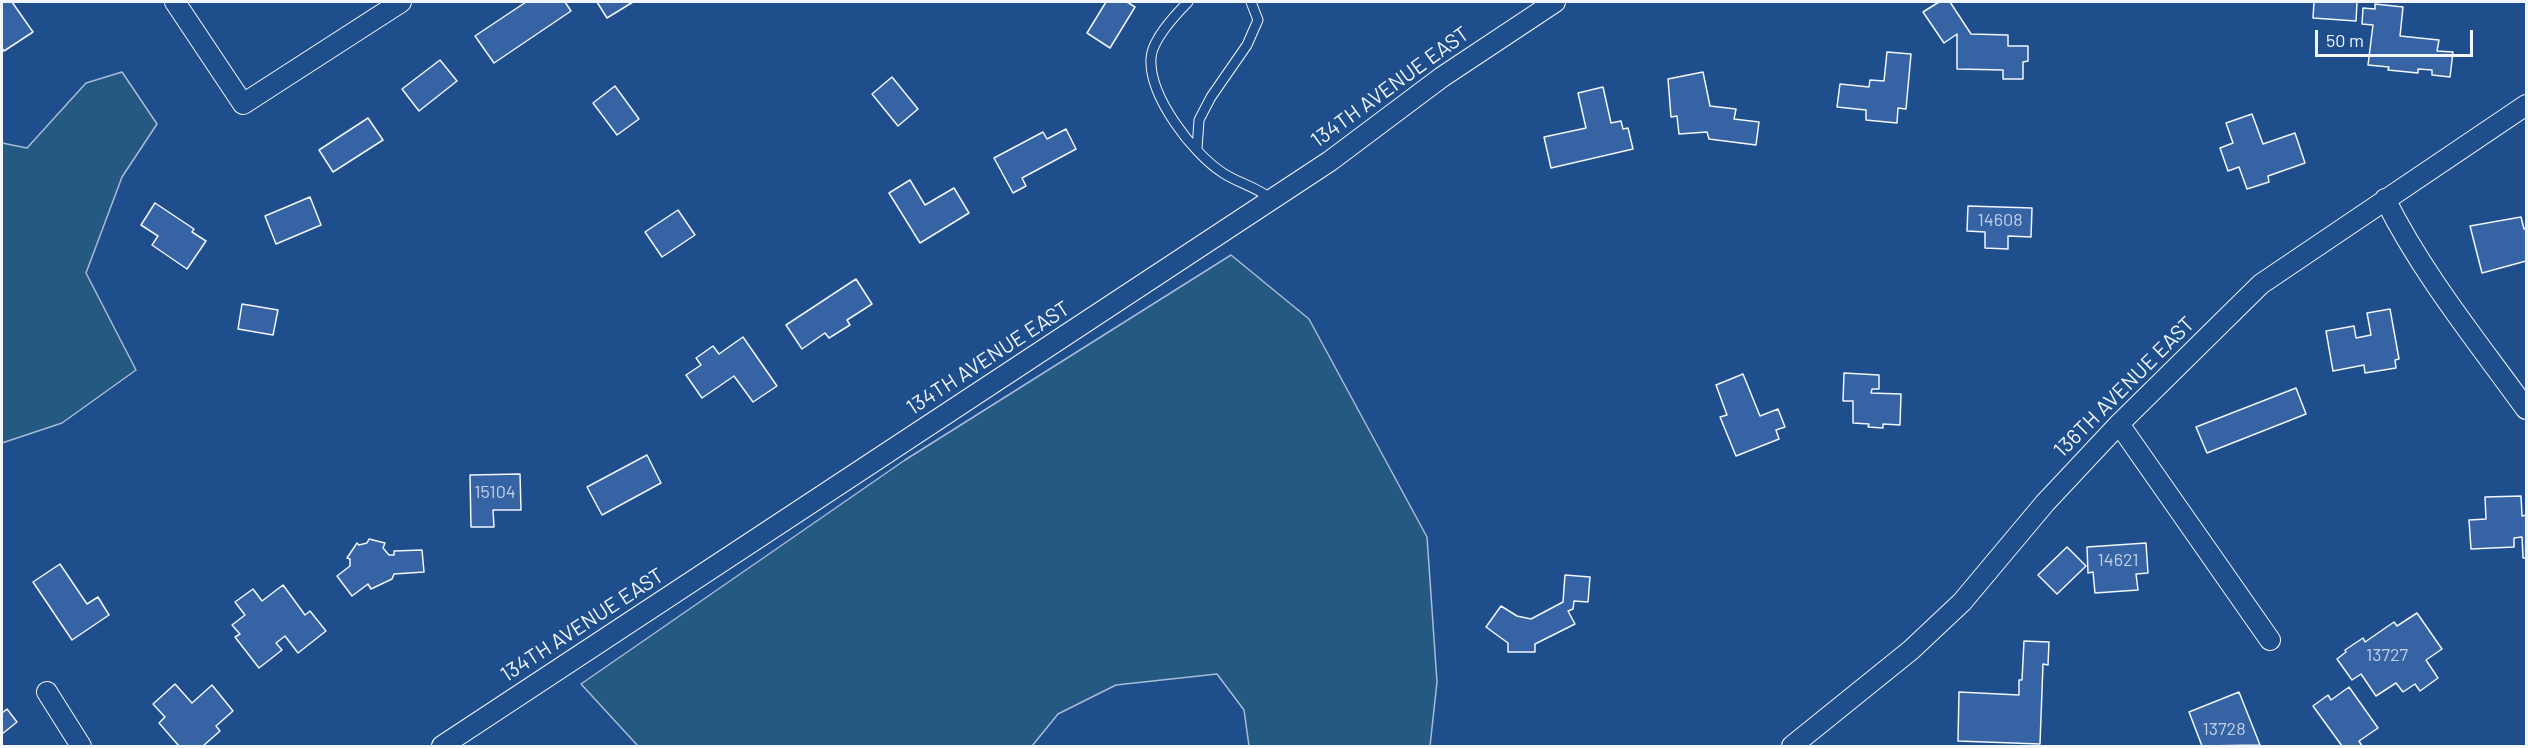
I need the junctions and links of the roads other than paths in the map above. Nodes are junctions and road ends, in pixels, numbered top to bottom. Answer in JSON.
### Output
{"nodes":[{"id":1,"x":175,"y":2,"type":"edge"},
{"id":2,"x":401,"y":2,"type":"edge"},
{"id":3,"x":1188,"y":2,"type":"edge"},
{"id":4,"x":1251,"y":2,"type":"edge"},
{"id":5,"x":1555,"y":2,"type":"edge"},
{"id":6,"x":2526,"y":105,"type":"edge"},
{"id":7,"x":1197,"y":149,"type":"junction"},
{"id":8,"x":1271,"y":199,"type":"junction"},
{"id":9,"x":2385,"y":199,"type":"junction"},
{"id":10,"x":2526,"y":409,"type":"edge"},
{"id":11,"x":2119,"y":424,"type":"junction"},
{"id":12,"x":2270,"y":640,"type":"dead end"},
{"id":13,"x":47,"y":692,"type":"dead end"},
{"id":14,"x":81,"y":747,"type":"edge"},
{"id":15,"x":442,"y":747,"type":"edge"},
{"id":16,"x":1792,"y":747,"type":"edge"}],
"edges":[{"from":1,"to":2,"type":"street"},
{"from":3,"to":7,"type":"lane"},
{"from":4,"to":7,"type":"lane"},
{"from":5,"to":8,"type":"street","name":"134TH AVENUE EAST"},
{"from":6,"to":9,"type":"street","name":"136TH AVENUE EAST"},
{"from":7,"to":8,"type":"lane"},
{"from":8,"to":15,"type":"street","name":"134TH AVENUE EAST"},
{"from":9,"to":10,"type":"street"},
{"from":9,"to":11,"type":"street","name":"136TH AVENUE EAST"},
{"from":11,"to":12,"type":"street"},
{"from":11,"to":16,"type":"street","name":"136TH AVENUE EAST"},
{"from":13,"to":14,"type":"street"}]}
